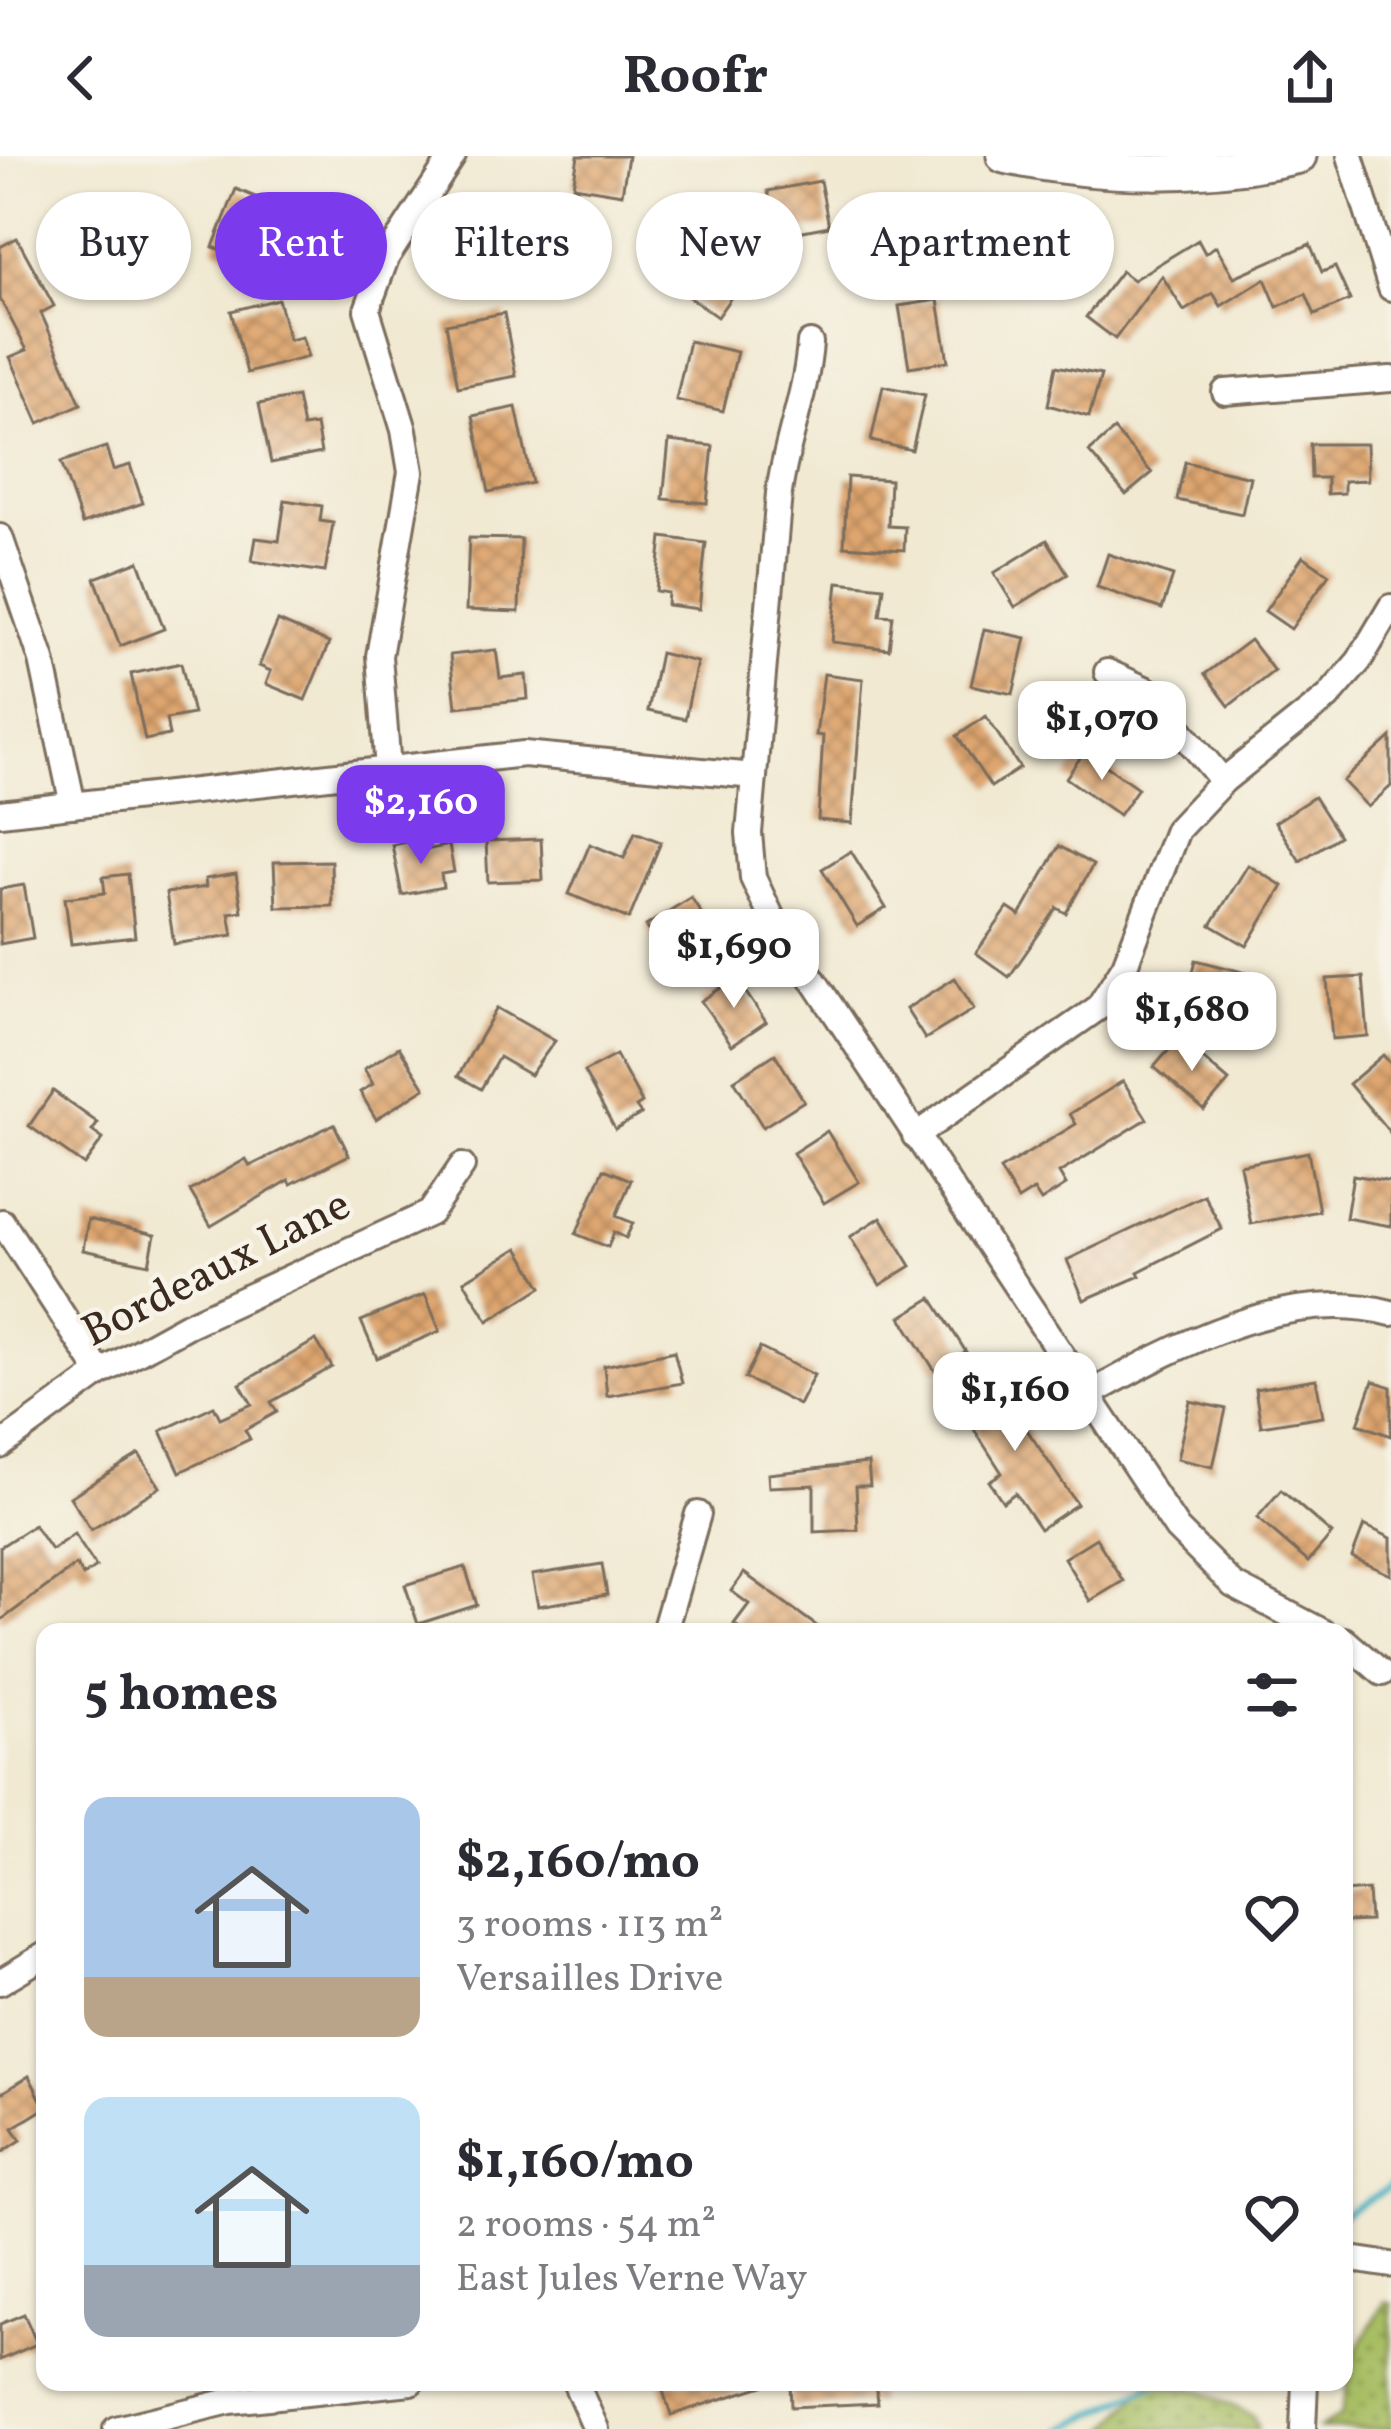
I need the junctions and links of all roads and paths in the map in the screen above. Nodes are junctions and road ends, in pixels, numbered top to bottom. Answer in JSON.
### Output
{"nodes":[{"id":1,"x":453,"y":156,"type":"edge"},
{"id":2,"x":1004,"y":156,"type":"edge"},
{"id":3,"x":1299,"y":156,"type":"edge"},
{"id":4,"x":1350,"y":156,"type":"edge"},
{"id":5,"x":1391,"y":288,"type":"edge"},
{"id":6,"x":811,"y":343,"type":"dead end"},
{"id":7,"x":1391,"y":379,"type":"edge"},
{"id":8,"x":1225,"y":392,"type":"dead end"},
{"id":9,"x":0,"y":537,"type":"edge"},
{"id":10,"x":1391,"y":607,"type":"edge"},
{"id":11,"x":1107,"y":672,"type":"dead end"},
{"id":12,"x":388,"y":769,"type":"junction"},
{"id":13,"x":754,"y":776,"type":"junction"},
{"id":14,"x":1223,"y":782,"type":"junction"},
{"id":15,"x":73,"y":805,"type":"junction"},
{"id":16,"x":0,"y":813,"type":"edge"},
{"id":17,"x":915,"y":1136,"type":"junction"},
{"id":18,"x":462,"y":1166,"type":"dead end"},
{"id":19,"x":2,"y":1222,"type":"edge"},
{"id":20,"x":1391,"y":1313,"type":"edge"},
{"id":21,"x":100,"y":1373,"type":"junction"},
{"id":22,"x":1088,"y":1395,"type":"junction"},
{"id":23,"x":0,"y":1446,"type":"edge"},
{"id":24,"x":698,"y":1514,"type":"dead end"},
{"id":25,"x":667,"y":1623,"type":"edge"},
{"id":26,"x":1303,"y":1623,"type":"edge"},
{"id":27,"x":1353,"y":1648,"type":"edge"},
{"id":28,"x":1382,"y":1673,"type":"dead end"},
{"id":29,"x":36,"y":1960,"type":"edge"},
{"id":30,"x":0,"y":1982,"type":"edge"},
{"id":31,"x":1353,"y":2259,"type":"edge"},
{"id":32,"x":1391,"y":2265,"type":"edge"},
{"id":33,"x":325,"y":2391,"type":"edge"},
{"id":34,"x":579,"y":2391,"type":"edge"},
{"id":35,"x":1305,"y":2391,"type":"edge"},
{"id":36,"x":116,"y":2429,"type":"edge"},
{"id":37,"x":596,"y":2429,"type":"edge"},
{"id":38,"x":1303,"y":2429,"type":"edge"}],
"edges":[{"from":1,"to":12,"type":"street"},
{"from":2,"to":3,"type":"main road"},
{"from":4,"to":5,"type":"street"},
{"from":6,"to":13,"type":"street"},
{"from":7,"to":8,"type":"street"},
{"from":9,"to":15,"type":"street"},
{"from":10,"to":14,"type":"street"},
{"from":11,"to":14,"type":"street"},
{"from":12,"to":13,"type":"street"},
{"from":12,"to":15,"type":"street"},
{"from":13,"to":17,"type":"street"},
{"from":14,"to":17,"type":"street"},
{"from":15,"to":16,"type":"street"},
{"from":17,"to":22,"type":"street"},
{"from":18,"to":21,"type":"street","name":"Bordeaux Lane"},
{"from":19,"to":21,"type":"street"},
{"from":20,"to":22,"type":"street"},
{"from":21,"to":23,"type":"street","name":"Bordeaux Lane"},
{"from":22,"to":26,"type":"street"},
{"from":24,"to":25,"type":"street"},
{"from":27,"to":28,"type":"street"},
{"from":29,"to":30,"type":"street"},
{"from":31,"to":32,"type":"street"},
{"from":33,"to":36,"type":"street"},
{"from":34,"to":37,"type":"street"},
{"from":35,"to":38,"type":"street"}]}
